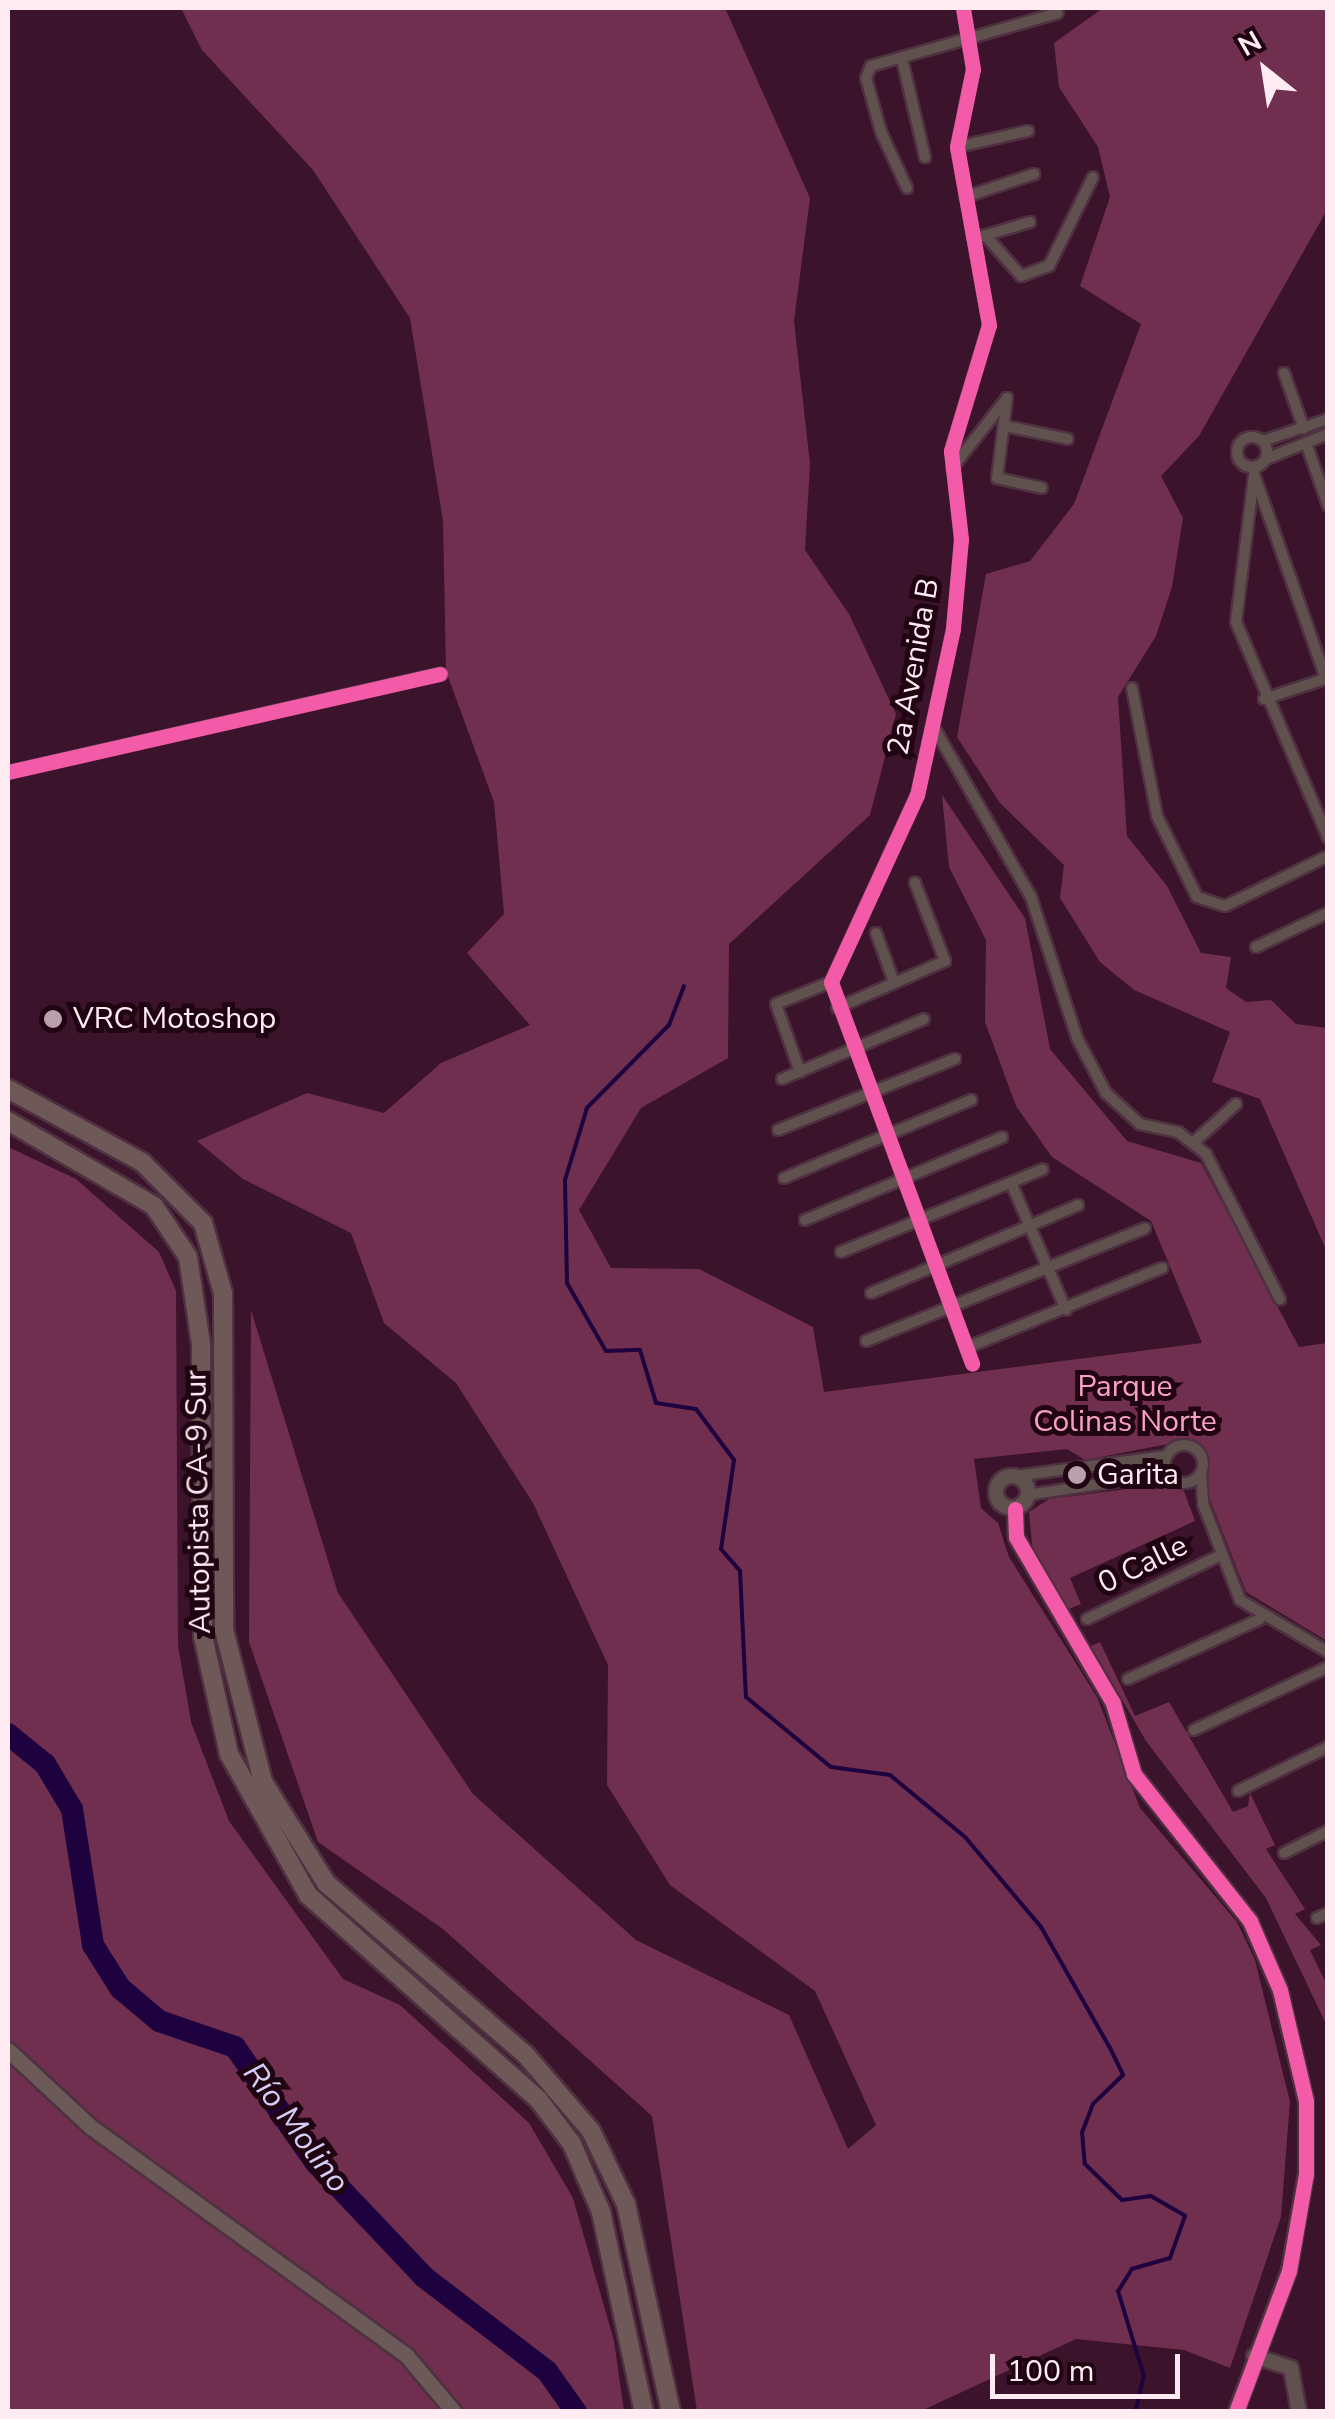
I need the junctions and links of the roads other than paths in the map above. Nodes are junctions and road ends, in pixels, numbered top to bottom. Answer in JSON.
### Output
{"nodes":[{"id":1,"x":963,"y":8,"type":"edge"},
{"id":2,"x":1058,"y":13,"type":"dead end"},
{"id":3,"x":971,"y":38,"type":"junction"},
{"id":4,"x":902,"y":59,"type":"junction"},
{"id":5,"x":1028,"y":131,"type":"dead end"},
{"id":6,"x":957,"y":147,"type":"junction"},
{"id":7,"x":925,"y":156,"type":"dead end"},
{"id":8,"x":1034,"y":174,"type":"dead end"},
{"id":9,"x":1093,"y":177,"type":"dead end"},
{"id":10,"x":908,"y":188,"type":"dead end"},
{"id":11,"x":965,"y":197,"type":"junction"},
{"id":12,"x":1030,"y":222,"type":"dead end"},
{"id":13,"x":981,"y":236,"type":"junction"},
{"id":14,"x":1284,"y":373,"type":"dead end"},
{"id":15,"x":1328,"y":419,"type":"edge"},
{"id":16,"x":1005,"y":426,"type":"junction"},
{"id":17,"x":1304,"y":429,"type":"junction"},
{"id":18,"x":1328,"y":434,"type":"edge"},
{"id":19,"x":1068,"y":439,"type":"dead end"},
{"id":20,"x":1263,"y":441,"type":"junction"},
{"id":21,"x":1306,"y":442,"type":"junction"},
{"id":22,"x":1266,"y":459,"type":"junction"},
{"id":23,"x":951,"y":469,"type":"junction"},
{"id":24,"x":1255,"y":471,"type":"junction"},
{"id":25,"x":1042,"y":488,"type":"dead end"},
{"id":26,"x":1328,"y":506,"type":"edge"},
{"id":27,"x":440,"y":674,"type":"dead end"},
{"id":28,"x":1326,"y":678,"type":"edge"},
{"id":29,"x":1132,"y":688,"type":"dead end"},
{"id":30,"x":1264,"y":698,"type":"junction"},
{"id":31,"x":936,"y":731,"type":"junction"},
{"id":32,"x":8,"y":772,"type":"edge"},
{"id":33,"x":1328,"y":838,"type":"edge"},
{"id":34,"x":1328,"y":856,"type":"edge"},
{"id":35,"x":915,"y":882,"type":"dead end"},
{"id":36,"x":1328,"y":913,"type":"edge"},
{"id":37,"x":876,"y":933,"type":"dead end"},
{"id":38,"x":1256,"y":947,"type":"dead end"},
{"id":39,"x":831,"y":982,"type":"junction"},
{"id":40,"x":894,"y":982,"type":"junction"},
{"id":41,"x":837,"y":1008,"type":"junction"},
{"id":42,"x":924,"y":1019,"type":"dead end"},
{"id":43,"x":854,"y":1054,"type":"junction"},
{"id":44,"x":955,"y":1059,"type":"dead end"},
{"id":45,"x":800,"y":1072,"type":"junction"},
{"id":46,"x":782,"y":1078,"type":"dead end"},
{"id":47,"x":8,"y":1089,"type":"edge"},
{"id":48,"x":868,"y":1096,"type":"junction"},
{"id":49,"x":972,"y":1100,"type":"dead end"},
{"id":50,"x":1236,"y":1104,"type":"dead end"},
{"id":51,"x":8,"y":1121,"type":"edge"},
{"id":52,"x":778,"y":1130,"type":"dead end"},
{"id":53,"x":887,"y":1136,"type":"junction"},
{"id":54,"x":1002,"y":1138,"type":"dead end"},
{"id":55,"x":1194,"y":1142,"type":"junction"},
{"id":56,"x":1043,"y":1168,"type":"dead end"},
{"id":57,"x":784,"y":1178,"type":"dead end"},
{"id":58,"x":904,"y":1181,"type":"junction"},
{"id":59,"x":1012,"y":1185,"type":"junction"},
{"id":60,"x":1078,"y":1205,"type":"dead end"},
{"id":61,"x":804,"y":1220,"type":"dead end"},
{"id":62,"x":918,"y":1223,"type":"junction"},
{"id":63,"x":1033,"y":1224,"type":"junction"},
{"id":64,"x":1145,"y":1228,"type":"dead end"},
{"id":65,"x":841,"y":1252,"type":"dead end"},
{"id":66,"x":1052,"y":1266,"type":"junction"},
{"id":67,"x":934,"y":1267,"type":"junction"},
{"id":68,"x":1162,"y":1268,"type":"dead end"},
{"id":69,"x":871,"y":1293,"type":"dead end"},
{"id":70,"x":1280,"y":1300,"type":"dead end"},
{"id":71,"x":950,"y":1308,"type":"junction"},
{"id":72,"x":1066,"y":1310,"type":"junction"},
{"id":73,"x":866,"y":1340,"type":"dead end"},
{"id":74,"x":966,"y":1348,"type":"junction"},
{"id":75,"x":972,"y":1364,"type":"dead end"},
{"id":76,"x":1166,"y":1456,"type":"junction"},
{"id":77,"x":1061,"y":1469,"type":"junction"},
{"id":78,"x":1201,"y":1472,"type":"junction"},
{"id":79,"x":1168,"y":1474,"type":"junction"},
{"id":80,"x":1008,"y":1477,"type":"junction"},
{"id":81,"x":1180,"y":1483,"type":"junction"},
{"id":82,"x":1065,"y":1488,"type":"junction"},
{"id":83,"x":1027,"y":1495,"type":"junction"},
{"id":84,"x":1203,"y":1504,"type":"junction"},
{"id":85,"x":1015,"y":1508,"type":"junction"},
{"id":86,"x":1221,"y":1555,"type":"junction"},
{"id":87,"x":1260,"y":1619,"type":"junction"},
{"id":88,"x":1087,"y":1620,"type":"dead end"},
{"id":89,"x":1328,"y":1652,"type":"edge"},
{"id":90,"x":1328,"y":1667,"type":"edge"},
{"id":91,"x":1128,"y":1678,"type":"dead end"},
{"id":92,"x":1194,"y":1730,"type":"dead end"},
{"id":93,"x":1328,"y":1747,"type":"edge"},
{"id":94,"x":1238,"y":1791,"type":"dead end"},
{"id":95,"x":1328,"y":1831,"type":"edge"},
{"id":96,"x":1284,"y":1853,"type":"dead end"},
{"id":97,"x":8,"y":2050,"type":"edge"},
{"id":98,"x":1254,"y":2356,"type":"junction"},
{"id":99,"x":454,"y":2412,"type":"edge"},
{"id":100,"x":644,"y":2412,"type":"edge"},
{"id":101,"x":672,"y":2412,"type":"edge"},
{"id":102,"x":1236,"y":2412,"type":"edge"},
{"id":103,"x":1299,"y":2412,"type":"edge"}],
"edges":[{"from":1,"to":3,"type":"street","name":"2a Avenida B"},
{"from":2,"to":3,"type":"street"},
{"from":3,"to":4,"type":"street"},
{"from":3,"to":6,"type":"street","name":"2a Avenida B"},
{"from":4,"to":7,"type":"street"},
{"from":4,"to":10,"type":"street"},
{"from":5,"to":6,"type":"street"},
{"from":6,"to":11,"type":"street","name":"2a Avenida B"},
{"from":8,"to":11,"type":"street"},
{"from":9,"to":13,"type":"street"},
{"from":11,"to":13,"type":"street","name":"2a Avenida B"},
{"from":12,"to":13,"type":"street"},
{"from":13,"to":23,"type":"street","name":"2a Avenida B"},
{"from":14,"to":17,"type":"street"},
{"from":15,"to":17,"type":"street"},
{"from":16,"to":19,"type":"street"},
{"from":16,"to":23,"type":"street"},
{"from":16,"to":25,"type":"street"},
{"from":17,"to":20,"type":"street"},
{"from":18,"to":21,"type":"street"},
{"from":20,"to":22,"type":"street"},
{"from":20,"to":24,"type":"street"},
{"from":21,"to":22,"type":"street"},
{"from":21,"to":26,"type":"street"},
{"from":22,"to":24,"type":"street"},
{"from":23,"to":31,"type":"street","name":"2a Avenida B"},
{"from":24,"to":28,"type":"street"},
{"from":24,"to":30,"type":"street"},
{"from":27,"to":32,"type":"street"},
{"from":28,"to":30,"type":"street"},
{"from":29,"to":34,"type":"street"},
{"from":30,"to":33,"type":"street"},
{"from":31,"to":39,"type":"street","name":"2a Avenida B"},
{"from":31,"to":55,"type":"street"},
{"from":35,"to":40,"type":"street"},
{"from":36,"to":38,"type":"street"},
{"from":37,"to":40,"type":"street"},
{"from":39,"to":41,"type":"street"},
{"from":39,"to":45,"type":"street"},
{"from":40,"to":41,"type":"street"},
{"from":41,"to":43,"type":"street"},
{"from":42,"to":43,"type":"street"},
{"from":43,"to":45,"type":"street"},
{"from":43,"to":48,"type":"street"},
{"from":44,"to":48,"type":"street"},
{"from":45,"to":46,"type":"street"},
{"from":47,"to":101,"type":"highway","name":"Autopista CA-9 Sur"},
{"from":48,"to":52,"type":"street"},
{"from":48,"to":53,"type":"street"},
{"from":49,"to":53,"type":"street"},
{"from":50,"to":55,"type":"street"},
{"from":51,"to":100,"type":"highway","name":"Autopista CA-9 Sur"},
{"from":53,"to":57,"type":"street"},
{"from":53,"to":58,"type":"street"},
{"from":54,"to":58,"type":"street"},
{"from":55,"to":70,"type":"street"},
{"from":56,"to":59,"type":"street"},
{"from":58,"to":61,"type":"street"},
{"from":58,"to":62,"type":"street"},
{"from":59,"to":62,"type":"street"},
{"from":59,"to":63,"type":"street"},
{"from":60,"to":63,"type":"street"},
{"from":62,"to":65,"type":"street"},
{"from":62,"to":67,"type":"street"},
{"from":63,"to":66,"type":"street"},
{"from":63,"to":67,"type":"street"},
{"from":64,"to":66,"type":"street"},
{"from":66,"to":71,"type":"street"},
{"from":66,"to":72,"type":"street"},
{"from":67,"to":69,"type":"street"},
{"from":67,"to":71,"type":"street"},
{"from":68,"to":72,"type":"street"},
{"from":71,"to":73,"type":"street"},
{"from":71,"to":74,"type":"street"},
{"from":72,"to":74,"type":"street"},
{"from":74,"to":75,"type":"street"},
{"from":76,"to":77,"type":"street"},
{"from":76,"to":78,"type":"street"},
{"from":76,"to":79,"type":"street"},
{"from":77,"to":80,"type":"street"},
{"from":77,"to":82,"type":"street"},
{"from":78,"to":81,"type":"street"},
{"from":78,"to":84,"type":"street"},
{"from":79,"to":81,"type":"street"},
{"from":79,"to":82,"type":"street"},
{"from":80,"to":83,"type":"street"},
{"from":80,"to":85,"type":"street"},
{"from":81,"to":84,"type":"street"},
{"from":82,"to":83,"type":"street"},
{"from":83,"to":85,"type":"street"},
{"from":84,"to":86,"type":"street"},
{"from":85,"to":98,"type":"street"},
{"from":86,"to":87,"type":"street"},
{"from":86,"to":88,"type":"street","name":"0 Calle"},
{"from":87,"to":89,"type":"street"},
{"from":87,"to":91,"type":"street"},
{"from":90,"to":92,"type":"street"},
{"from":93,"to":94,"type":"street"},
{"from":95,"to":96,"type":"street"},
{"from":97,"to":99,"type":"main road"},
{"from":98,"to":102,"type":"street"},
{"from":98,"to":103,"type":"street"}]}
